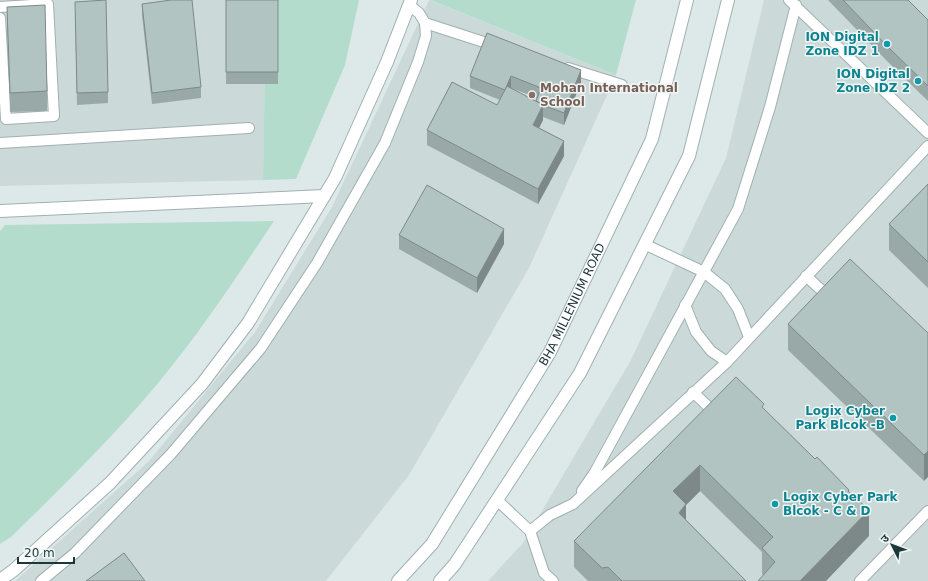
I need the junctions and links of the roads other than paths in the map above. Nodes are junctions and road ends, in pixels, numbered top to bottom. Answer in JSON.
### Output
{"nodes":[{"id":1,"x":687,"y":0,"type":"edge"},
{"id":2,"x":728,"y":0,"type":"edge"},
{"id":3,"x":410,"y":2,"type":"edge"},
{"id":4,"x":792,"y":3,"type":"edge"},
{"id":5,"x":0,"y":7,"type":"edge"},
{"id":6,"x":0,"y":18,"type":"edge"},
{"id":7,"x":425,"y":23,"type":"junction"},
{"id":8,"x":503,"y":48,"type":"edge"},
{"id":9,"x":555,"y":64,"type":"edge"},
{"id":10,"x":622,"y":85,"type":"dead end"},
{"id":11,"x":249,"y":128,"type":"dead end"},
{"id":12,"x":928,"y":133,"type":"edge"},
{"id":13,"x":0,"y":143,"type":"edge"},
{"id":14,"x":928,"y":146,"type":"edge"},
{"id":15,"x":324,"y":196,"type":"junction"},
{"id":16,"x":0,"y":211,"type":"edge"},
{"id":17,"x":644,"y":244,"type":"junction"},
{"id":18,"x":704,"y":272,"type":"junction"},
{"id":19,"x":806,"y":276,"type":"junction"},
{"id":20,"x":830,"y":298,"type":"edge"},
{"id":21,"x":685,"y":305,"type":"junction"},
{"id":22,"x":749,"y":337,"type":"junction"},
{"id":23,"x":727,"y":362,"type":"junction"},
{"id":24,"x":693,"y":392,"type":"junction"},
{"id":25,"x":713,"y":411,"type":"edge"},
{"id":26,"x":497,"y":500,"type":"junction"},
{"id":27,"x":573,"y":504,"type":"junction"},
{"id":28,"x":928,"y":511,"type":"edge"},
{"id":29,"x":530,"y":531,"type":"junction"},
{"id":30,"x":0,"y":580,"type":"edge"},
{"id":31,"x":41,"y":581,"type":"edge"},
{"id":32,"x":398,"y":581,"type":"edge"},
{"id":33,"x":440,"y":581,"type":"edge"},
{"id":34,"x":553,"y":581,"type":"edge"},
{"id":35,"x":860,"y":581,"type":"edge"}],
"edges":[{"from":1,"to":32,"type":"street","name":"BHA MILLENIUM ROAD"},
{"from":2,"to":17,"type":"street"},
{"from":3,"to":7,"type":"lane"},
{"from":3,"to":15,"type":"street"},
{"from":4,"to":12,"type":"lane"},
{"from":4,"to":18,"type":"lane"},
{"from":5,"to":6,"type":"lane"},
{"from":7,"to":8,"type":"lane"},
{"from":7,"to":31,"type":"lane"},
{"from":9,"to":10,"type":"lane"},
{"from":11,"to":13,"type":"lane"},
{"from":14,"to":19,"type":"lane"},
{"from":15,"to":16,"type":"street"},
{"from":15,"to":30,"type":"street"},
{"from":17,"to":18,"type":"lane"},
{"from":17,"to":26,"type":"street"},
{"from":18,"to":21,"type":"lane"},
{"from":18,"to":22,"type":"lane"},
{"from":19,"to":20,"type":"lane"},
{"from":19,"to":22,"type":"lane"},
{"from":21,"to":23,"type":"lane"},
{"from":21,"to":27,"type":"lane"},
{"from":22,"to":23,"type":"lane"},
{"from":23,"to":24,"type":"lane"},
{"from":24,"to":25,"type":"lane"},
{"from":24,"to":27,"type":"lane"},
{"from":26,"to":29,"type":"lane"},
{"from":26,"to":33,"type":"street"},
{"from":27,"to":29,"type":"lane"},
{"from":28,"to":35,"type":"lane"},
{"from":29,"to":34,"type":"lane"}]}
